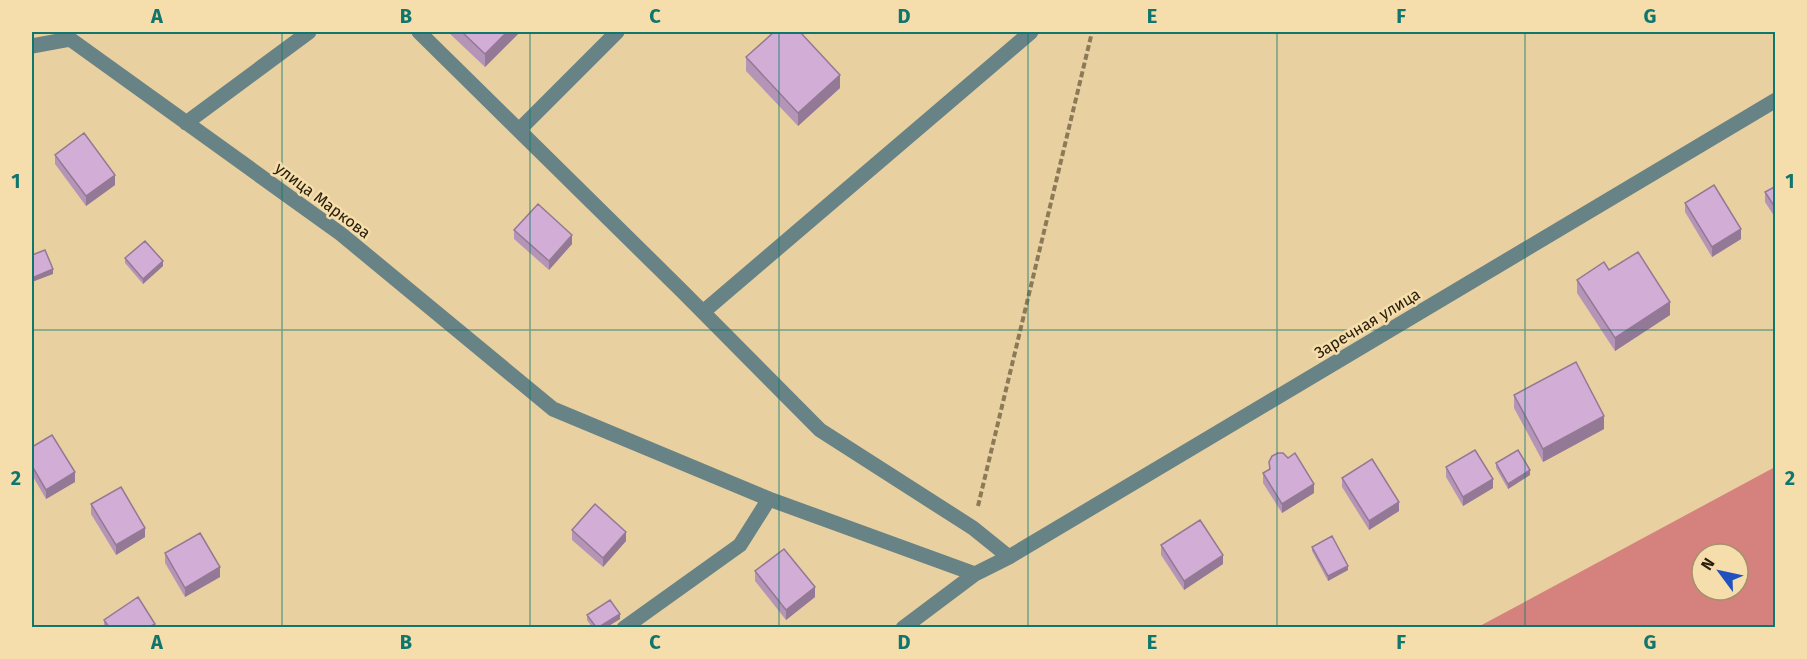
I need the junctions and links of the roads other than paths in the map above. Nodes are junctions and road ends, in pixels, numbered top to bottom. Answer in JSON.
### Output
{"nodes":[{"id":1,"x":309,"y":32,"type":"edge"},
{"id":2,"x":420,"y":32,"type":"edge"},
{"id":3,"x":617,"y":32,"type":"edge"},
{"id":4,"x":1031,"y":32,"type":"edge"},
{"id":5,"x":68,"y":35,"type":"edge"},
{"id":6,"x":32,"y":46,"type":"edge"},
{"id":7,"x":1776,"y":100,"type":"edge"},
{"id":8,"x":186,"y":123,"type":"junction"},
{"id":9,"x":519,"y":130,"type":"junction"},
{"id":10,"x":703,"y":312,"type":"junction"},
{"id":11,"x":769,"y":499,"type":"junction"},
{"id":12,"x":1009,"y":557,"type":"junction"},
{"id":13,"x":975,"y":574,"type":"junction"},
{"id":14,"x":624,"y":627,"type":"edge"},
{"id":15,"x":903,"y":627,"type":"edge"}],
"edges":[{"from":1,"to":8,"type":"street"},
{"from":2,"to":9,"type":"street"},
{"from":3,"to":9,"type":"street"},
{"from":4,"to":10,"type":"street"},
{"from":5,"to":6,"type":"street"},
{"from":5,"to":8,"type":"street","name":"улица Маркова"},
{"from":7,"to":12,"type":"street","name":"Заречная улица"},
{"from":8,"to":11,"type":"street","name":"улица Маркова"},
{"from":9,"to":10,"type":"street"},
{"from":10,"to":12,"type":"street"},
{"from":11,"to":13,"type":"street","name":"улица Маркова"},
{"from":11,"to":14,"type":"street"},
{"from":12,"to":13,"type":"street","name":"Заречная улица"},
{"from":13,"to":15,"type":"street","name":"Заречная улица"}]}
